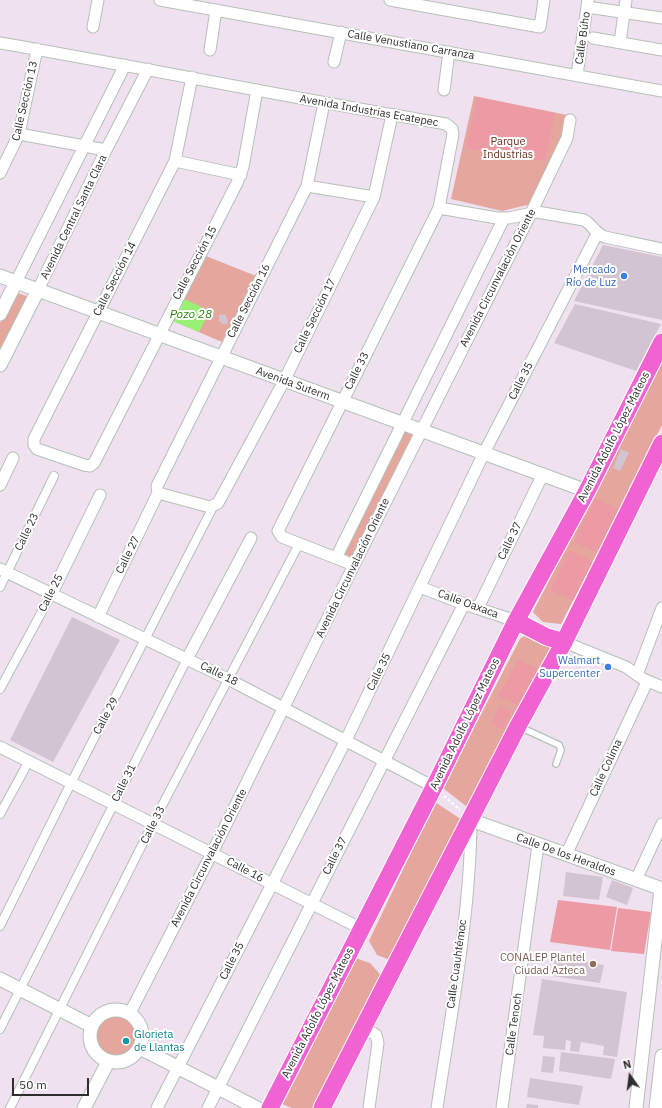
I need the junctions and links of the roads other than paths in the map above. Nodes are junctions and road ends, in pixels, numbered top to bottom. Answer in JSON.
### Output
{"nodes":[{"id":1,"x":98,"y":0,"type":"edge"},
{"id":2,"x":160,"y":0,"type":"edge"},
{"id":3,"x":390,"y":0,"type":"edge"},
{"id":4,"x":544,"y":0,"type":"edge"},
{"id":5,"x":626,"y":0,"type":"edge"},
{"id":6,"x":407,"y":1,"type":"edge"},
{"id":7,"x":585,"y":2,"type":"edge"},
{"id":8,"x":216,"y":10,"type":"junction"},
{"id":9,"x":624,"y":11,"type":"junction"},
{"id":10,"x":662,"y":18,"type":"edge"},
{"id":11,"x":93,"y":27,"type":"dead end"},
{"id":12,"x":341,"y":32,"type":"junction"},
{"id":13,"x":593,"y":38,"type":"dead end"},
{"id":14,"x":620,"y":42,"type":"junction"},
{"id":15,"x":0,"y":43,"type":"edge"},
{"id":16,"x":37,"y":50,"type":"junction"},
{"id":17,"x":210,"y":50,"type":"dead end"},
{"id":18,"x":662,"y":50,"type":"edge"},
{"id":19,"x":449,"y":52,"type":"junction"},
{"id":20,"x":334,"y":62,"type":"dead end"},
{"id":21,"x":125,"y":65,"type":"junction"},
{"id":22,"x":148,"y":68,"type":"junction"},
{"id":23,"x":577,"y":76,"type":"junction"},
{"id":24,"x":192,"y":77,"type":"junction"},
{"id":25,"x":257,"y":90,"type":"junction"},
{"id":26,"x":444,"y":90,"type":"dead end"},
{"id":27,"x":662,"y":91,"type":"edge"},
{"id":28,"x":324,"y":102,"type":"junction"},
{"id":29,"x":392,"y":115,"type":"junction"},
{"id":30,"x":570,"y":120,"type":"dead end"},
{"id":31,"x":19,"y":134,"type":"junction"},
{"id":32,"x":85,"y":146,"type":"junction"},
{"id":33,"x":106,"y":150,"type":"junction"},
{"id":34,"x":175,"y":161,"type":"junction"},
{"id":35,"x":0,"y":173,"type":"edge"},
{"id":36,"x":240,"y":175,"type":"junction"},
{"id":37,"x":307,"y":186,"type":"junction"},
{"id":38,"x":374,"y":197,"type":"junction"},
{"id":39,"x":439,"y":208,"type":"junction"},
{"id":40,"x":531,"y":213,"type":"junction"},
{"id":41,"x":504,"y":218,"type":"junction"},
{"id":42,"x":597,"y":234,"type":"junction"},
{"id":43,"x":662,"y":249,"type":"edge"},
{"id":44,"x":0,"y":276,"type":"edge"},
{"id":45,"x":16,"y":282,"type":"junction"},
{"id":46,"x":38,"y":290,"type":"junction"},
{"id":47,"x":99,"y":312,"type":"junction"},
{"id":48,"x":0,"y":314,"type":"edge"},
{"id":49,"x":158,"y":335,"type":"junction"},
{"id":50,"x":662,"y":342,"type":"edge"},
{"id":51,"x":220,"y":358,"type":"junction"},
{"id":52,"x":0,"y":365,"type":"edge"},
{"id":53,"x":284,"y":381,"type":"junction"},
{"id":54,"x":341,"y":402,"type":"junction"},
{"id":55,"x":404,"y":424,"type":"junction"},
{"id":56,"x":422,"y":430,"type":"junction"},
{"id":57,"x":662,"y":443,"type":"edge"},
{"id":58,"x":484,"y":453,"type":"junction"},
{"id":59,"x":13,"y":458,"type":"dead end"},
{"id":60,"x":63,"y":458,"type":"joint"},
{"id":61,"x":543,"y":474,"type":"junction"},
{"id":62,"x":54,"y":476,"type":"dead end"},
{"id":63,"x":0,"y":485,"type":"edge"},
{"id":64,"x":587,"y":491,"type":"junction"},
{"id":65,"x":158,"y":493,"type":"junction"},
{"id":66,"x":100,"y":494,"type":"dead end"},
{"id":67,"x":213,"y":507,"type":"junction"},
{"id":68,"x":251,"y":538,"type":"dead end"},
{"id":69,"x":299,"y":544,"type":"junction"},
{"id":70,"x":336,"y":558,"type":"junction"},
{"id":71,"x":354,"y":565,"type":"junction"},
{"id":72,"x":4,"y":570,"type":"edge"},
{"id":73,"x":0,"y":587,"type":"edge"},
{"id":74,"x":420,"y":587,"type":"junction"},
{"id":75,"x":52,"y":593,"type":"junction"},
{"id":76,"x":464,"y":604,"type":"junction"},
{"id":77,"x":478,"y":608,"type":"junction"},
{"id":78,"x":662,"y":608,"type":"edge"},
{"id":79,"x":98,"y":617,"type":"junction"},
{"id":80,"x":516,"y":621,"type":"junction"},
{"id":81,"x":146,"y":639,"type":"junction"},
{"id":82,"x":564,"y":642,"type":"junction"},
{"id":83,"x":187,"y":659,"type":"junction"},
{"id":84,"x":637,"y":675,"type":"junction"},
{"id":85,"x":228,"y":679,"type":"junction"},
{"id":86,"x":647,"y":682,"type":"junction"},
{"id":87,"x":662,"y":687,"type":"edge"},
{"id":88,"x":0,"y":689,"type":"edge"},
{"id":89,"x":284,"y":707,"type":"junction"},
{"id":90,"x":518,"y":726,"type":"junction"},
{"id":91,"x":346,"y":740,"type":"junction"},
{"id":92,"x":0,"y":747,"type":"edge"},
{"id":93,"x":29,"y":761,"type":"junction"},
{"id":94,"x":384,"y":761,"type":"junction"},
{"id":95,"x":556,"y":764,"type":"dead end"},
{"id":96,"x":71,"y":783,"type":"junction"},
{"id":97,"x":434,"y":787,"type":"junction"},
{"id":98,"x":113,"y":803,"type":"junction"},
{"id":99,"x":0,"y":814,"type":"edge"},
{"id":100,"x":471,"y":820,"type":"junction"},
{"id":101,"x":153,"y":824,"type":"junction"},
{"id":102,"x":662,"y":824,"type":"edge"},
{"id":103,"x":538,"y":845,"type":"junction"},
{"id":104,"x":212,"y":853,"type":"junction"},
{"id":105,"x":566,"y":855,"type":"junction"},
{"id":106,"x":636,"y":880,"type":"junction"},
{"id":107,"x":270,"y":884,"type":"junction"},
{"id":108,"x":662,"y":889,"type":"edge"},
{"id":109,"x":311,"y":904,"type":"junction"},
{"id":110,"x":0,"y":926,"type":"edge"},
{"id":111,"x":362,"y":929,"type":"junction"},
{"id":112,"x":0,"y":979,"type":"edge"},
{"id":113,"x":21,"y":990,"type":"junction"},
{"id":114,"x":60,"y":1010,"type":"junction"},
{"id":115,"x":130,"y":1013,"type":"junction"},
{"id":116,"x":92,"y":1026,"type":"junction"},
{"id":117,"x":365,"y":1028,"type":"junction"},
{"id":118,"x":0,"y":1029,"type":"edge"},
{"id":119,"x":140,"y":1048,"type":"junction"},
{"id":120,"x":662,"y":1056,"type":"edge"},
{"id":121,"x":108,"y":1062,"type":"junction"},
{"id":122,"x":178,"y":1068,"type":"junction"},
{"id":123,"x":218,"y":1089,"type":"junction"},
{"id":124,"x":10,"y":1108,"type":"edge"},
{"id":125,"x":84,"y":1108,"type":"edge"},
{"id":126,"x":157,"y":1108,"type":"edge"},
{"id":127,"x":208,"y":1108,"type":"edge"},
{"id":128,"x":257,"y":1108,"type":"edge"},
{"id":129,"x":270,"y":1108,"type":"edge"},
{"id":130,"x":322,"y":1108,"type":"edge"},
{"id":131,"x":369,"y":1108,"type":"edge"},
{"id":132,"x":437,"y":1108,"type":"edge"},
{"id":133,"x":502,"y":1108,"type":"edge"},
{"id":134,"x":636,"y":1108,"type":"edge"},
{"id":135,"x":656,"y":1108,"type":"edge"}],
"edges":[{"from":1,"to":11,"type":"street"},
{"from":2,"to":8,"type":"street","name":"Calle Venustiano Carranza"},
{"from":3,"to":6,"type":"street"},
{"from":4,"to":6,"type":"street"},
{"from":5,"to":9,"type":"street"},
{"from":7,"to":9,"type":"street"},
{"from":7,"to":23,"type":"street","name":"Calle Búho"},
{"from":8,"to":12,"type":"street","name":"Calle Venustiano Carranza"},
{"from":8,"to":17,"type":"street"},
{"from":9,"to":10,"type":"street"},
{"from":9,"to":14,"type":"street"},
{"from":12,"to":19,"type":"street","name":"Calle Venustiano Carranza"},
{"from":12,"to":20,"type":"street"},
{"from":13,"to":14,"type":"street"},
{"from":14,"to":18,"type":"street"},
{"from":15,"to":16,"type":"street","name":"Avenida Industrias Ecatepec"},
{"from":16,"to":21,"type":"street","name":"Avenida Industrias Ecatepec"},
{"from":16,"to":31,"type":"street","name":"Calle Sección 13"},
{"from":19,"to":23,"type":"street","name":"Calle Venustiano Carranza"},
{"from":19,"to":26,"type":"street"},
{"from":21,"to":22,"type":"street","name":"Avenida Industrias Ecatepec"},
{"from":21,"to":32,"type":"street","name":"Avenida Central Santa Clara"},
{"from":22,"to":24,"type":"street","name":"Avenida Industrias Ecatepec"},
{"from":22,"to":33,"type":"street","name":"Avenida Central Santa Clara"},
{"from":23,"to":27,"type":"street","name":"Calle Venustiano Carranza"},
{"from":24,"to":25,"type":"street","name":"Avenida Industrias Ecatepec"},
{"from":24,"to":34,"type":"street","name":"Calle Sección 14"},
{"from":25,"to":28,"type":"street","name":"Avenida Industrias Ecatepec"},
{"from":25,"to":36,"type":"street","name":"Calle Sección 15"},
{"from":28,"to":29,"type":"street","name":"Avenida Industrias Ecatepec"},
{"from":28,"to":37,"type":"street","name":"Calle Sección 16"},
{"from":29,"to":38,"type":"street","name":"Calle Sección 17"},
{"from":29,"to":39,"type":"street","name":"Avenida Industrias Ecatepec"},
{"from":30,"to":40,"type":"street","name":"Avenida Circunvalación Oriente"},
{"from":31,"to":32,"type":"street"},
{"from":31,"to":35,"type":"street","name":"Calle Sección 13"},
{"from":32,"to":33,"type":"street"},
{"from":32,"to":45,"type":"street","name":"Avenida Central Santa Clara"},
{"from":33,"to":46,"type":"street","name":"Avenida Central Santa Clara"},
{"from":34,"to":36,"type":"street"},
{"from":34,"to":47,"type":"street","name":"Calle Sección 14"},
{"from":36,"to":49,"type":"street","name":"Calle Sección 15"},
{"from":37,"to":38,"type":"street"},
{"from":37,"to":51,"type":"street","name":"Calle Sección 16"},
{"from":38,"to":53,"type":"street","name":"Calle Sección 17"},
{"from":39,"to":41,"type":"street"},
{"from":39,"to":54,"type":"street","name":"Calle 33"},
{"from":40,"to":41,"type":"street"},
{"from":40,"to":42,"type":"street"},
{"from":40,"to":56,"type":"street","name":"Avenida Circunvalación Oriente"},
{"from":41,"to":55,"type":"street","name":"Avenida Circunvalación Oriente"},
{"from":42,"to":43,"type":"street"},
{"from":42,"to":58,"type":"street","name":"Calle 35"},
{"from":44,"to":45,"type":"street","name":"Avenida Suterm"},
{"from":45,"to":46,"type":"street","name":"Avenida Suterm"},
{"from":45,"to":48,"type":"street","name":"Avenida Central Santa Clara"},
{"from":46,"to":47,"type":"street","name":"Avenida Suterm"},
{"from":46,"to":52,"type":"street","name":"Avenida Central Santa Clara"},
{"from":47,"to":49,"type":"street","name":"Avenida Suterm"},
{"from":47,"to":60,"type":"street","name":"Calle Sección 14"},
{"from":49,"to":51,"type":"street","name":"Avenida Suterm"},
{"from":49,"to":60,"type":"street","name":"Calle Sección 15"},
{"from":50,"to":64,"type":"main road","name":"Avenida Adolfo López Mateos"},
{"from":51,"to":53,"type":"street","name":"Avenida Suterm"},
{"from":51,"to":65,"type":"street","name":"Calle Sección 16"},
{"from":53,"to":54,"type":"street","name":"Avenida Suterm"},
{"from":53,"to":67,"type":"street","name":"Calle Sección 17"},
{"from":54,"to":55,"type":"street","name":"Avenida Suterm"},
{"from":54,"to":69,"type":"street","name":"Calle 33"},
{"from":55,"to":56,"type":"street","name":"Avenida Suterm"},
{"from":55,"to":70,"type":"street","name":"Avenida Circunvalación Oriente"},
{"from":56,"to":58,"type":"street","name":"Avenida Suterm"},
{"from":56,"to":71,"type":"street","name":"Avenida Circunvalación Oriente"},
{"from":57,"to":82,"type":"main road"},
{"from":58,"to":61,"type":"street","name":"Avenida Suterm"},
{"from":58,"to":74,"type":"street","name":"Calle 35"},
{"from":59,"to":63,"type":"street"},
{"from":61,"to":64,"type":"street","name":"Avenida Suterm"},
{"from":61,"to":77,"type":"street","name":"Calle 37"},
{"from":62,"to":72,"type":"street","name":"Calle 23"},
{"from":64,"to":80,"type":"main road","name":"Avenida Adolfo López Mateos"},
{"from":65,"to":67,"type":"street"},
{"from":65,"to":79,"type":"street","name":"Calle 27"},
{"from":66,"to":75,"type":"street","name":"Calle 25"},
{"from":67,"to":81,"type":"street","name":"Calle 29"},
{"from":68,"to":83,"type":"street","name":"Calle 31"},
{"from":69,"to":70,"type":"street"},
{"from":69,"to":85,"type":"street","name":"Calle 33"},
{"from":70,"to":71,"type":"street"},
{"from":71,"to":89,"type":"street","name":"Avenida Circunvalación Oriente"},
{"from":72,"to":73,"type":"street","name":"Calle 23"},
{"from":72,"to":75,"type":"street","name":"Calle 18"},
{"from":74,"to":76,"type":"street","name":"Calle Oaxaca"},
{"from":74,"to":91,"type":"street","name":"Calle 35"},
{"from":75,"to":79,"type":"street","name":"Calle 18"},
{"from":75,"to":88,"type":"street","name":"Calle 25"},
{"from":76,"to":77,"type":"street","name":"Calle Oaxaca"},
{"from":76,"to":94,"type":"street","name":"Calle 37"},
{"from":77,"to":80,"type":"street","name":"Calle Oaxaca"},
{"from":78,"to":84,"type":"street"},
{"from":79,"to":81,"type":"street","name":"Calle 18"},
{"from":80,"to":82,"type":"main road"},
{"from":80,"to":97,"type":"main road","name":"Avenida Adolfo López Mateos"},
{"from":81,"to":83,"type":"street","name":"Calle 18"},
{"from":81,"to":96,"type":"street","name":"Calle 29"},
{"from":82,"to":84,"type":"street"},
{"from":82,"to":90,"type":"main road"},
{"from":83,"to":85,"type":"street","name":"Calle 18"},
{"from":83,"to":98,"type":"street","name":"Calle 31"},
{"from":84,"to":86,"type":"street"},
{"from":85,"to":89,"type":"street","name":"Calle 18"},
{"from":85,"to":101,"type":"street","name":"Calle 33"},
{"from":86,"to":87,"type":"street"},
{"from":86,"to":105,"type":"street","name":"Calle Colima"},
{"from":89,"to":91,"type":"street","name":"Calle 18"},
{"from":89,"to":104,"type":"street","name":"Avenida Circunvalación Oriente"},
{"from":90,"to":95,"type":"lane"},
{"from":90,"to":100,"type":"main road"},
{"from":91,"to":94,"type":"street","name":"Calle 18"},
{"from":91,"to":107,"type":"street","name":"Calle 35"},
{"from":92,"to":93,"type":"street","name":"Calle 16"},
{"from":93,"to":96,"type":"street","name":"Calle 16"},
{"from":93,"to":99,"type":"street"},
{"from":94,"to":97,"type":"street","name":"Calle 18"},
{"from":94,"to":109,"type":"street","name":"Calle 37"},
{"from":96,"to":98,"type":"street","name":"Calle 16"},
{"from":96,"to":110,"type":"street","name":"Calle 29"},
{"from":97,"to":111,"type":"main road","name":"Avenida Adolfo López Mateos"},
{"from":98,"to":101,"type":"street","name":"Calle 16"},
{"from":98,"to":113,"type":"street","name":"Calle 31"},
{"from":100,"to":103,"type":"street","name":"Calle De los Heraldos"},
{"from":100,"to":117,"type":"main road"},
{"from":100,"to":132,"type":"street","name":"Calle Cuauhtémoc"},
{"from":101,"to":104,"type":"street","name":"Calle 16"},
{"from":101,"to":114,"type":"street","name":"Calle 33"},
{"from":102,"to":106,"type":"street"},
{"from":103,"to":105,"type":"street","name":"Calle De los Heraldos"},
{"from":103,"to":133,"type":"street","name":"Calle Tenoch"},
{"from":104,"to":107,"type":"street","name":"Calle 16"},
{"from":104,"to":115,"type":"street","name":"Avenida Circunvalación Oriente"},
{"from":105,"to":106,"type":"street","name":"Calle De los Heraldos"},
{"from":106,"to":108,"type":"street","name":"Calle De los Heraldos"},
{"from":107,"to":109,"type":"street","name":"Calle 16"},
{"from":107,"to":122,"type":"street","name":"Calle 35"},
{"from":108,"to":134,"type":"street"},
{"from":109,"to":111,"type":"street","name":"Calle 16"},
{"from":109,"to":123,"type":"street","name":"Calle 37"},
{"from":111,"to":129,"type":"main road","name":"Avenida Adolfo López Mateos"},
{"from":112,"to":113,"type":"street"},
{"from":113,"to":114,"type":"street"},
{"from":113,"to":118,"type":"street","name":"Calle 31"},
{"from":114,"to":116,"type":"street"},
{"from":114,"to":124,"type":"street","name":"Calle 33"},
{"from":115,"to":116,"type":"street"},
{"from":115,"to":119,"type":"street"},
{"from":116,"to":121,"type":"street"},
{"from":117,"to":130,"type":"main road"},
{"from":117,"to":131,"type":"street"},
{"from":119,"to":121,"type":"street"},
{"from":119,"to":122,"type":"street"},
{"from":120,"to":135,"type":"street"},
{"from":121,"to":125,"type":"street"},
{"from":122,"to":123,"type":"street"},
{"from":122,"to":126,"type":"street","name":"Calle 35"},
{"from":123,"to":127,"type":"street","name":"Calle 37"},
{"from":123,"to":128,"type":"street"}]}
